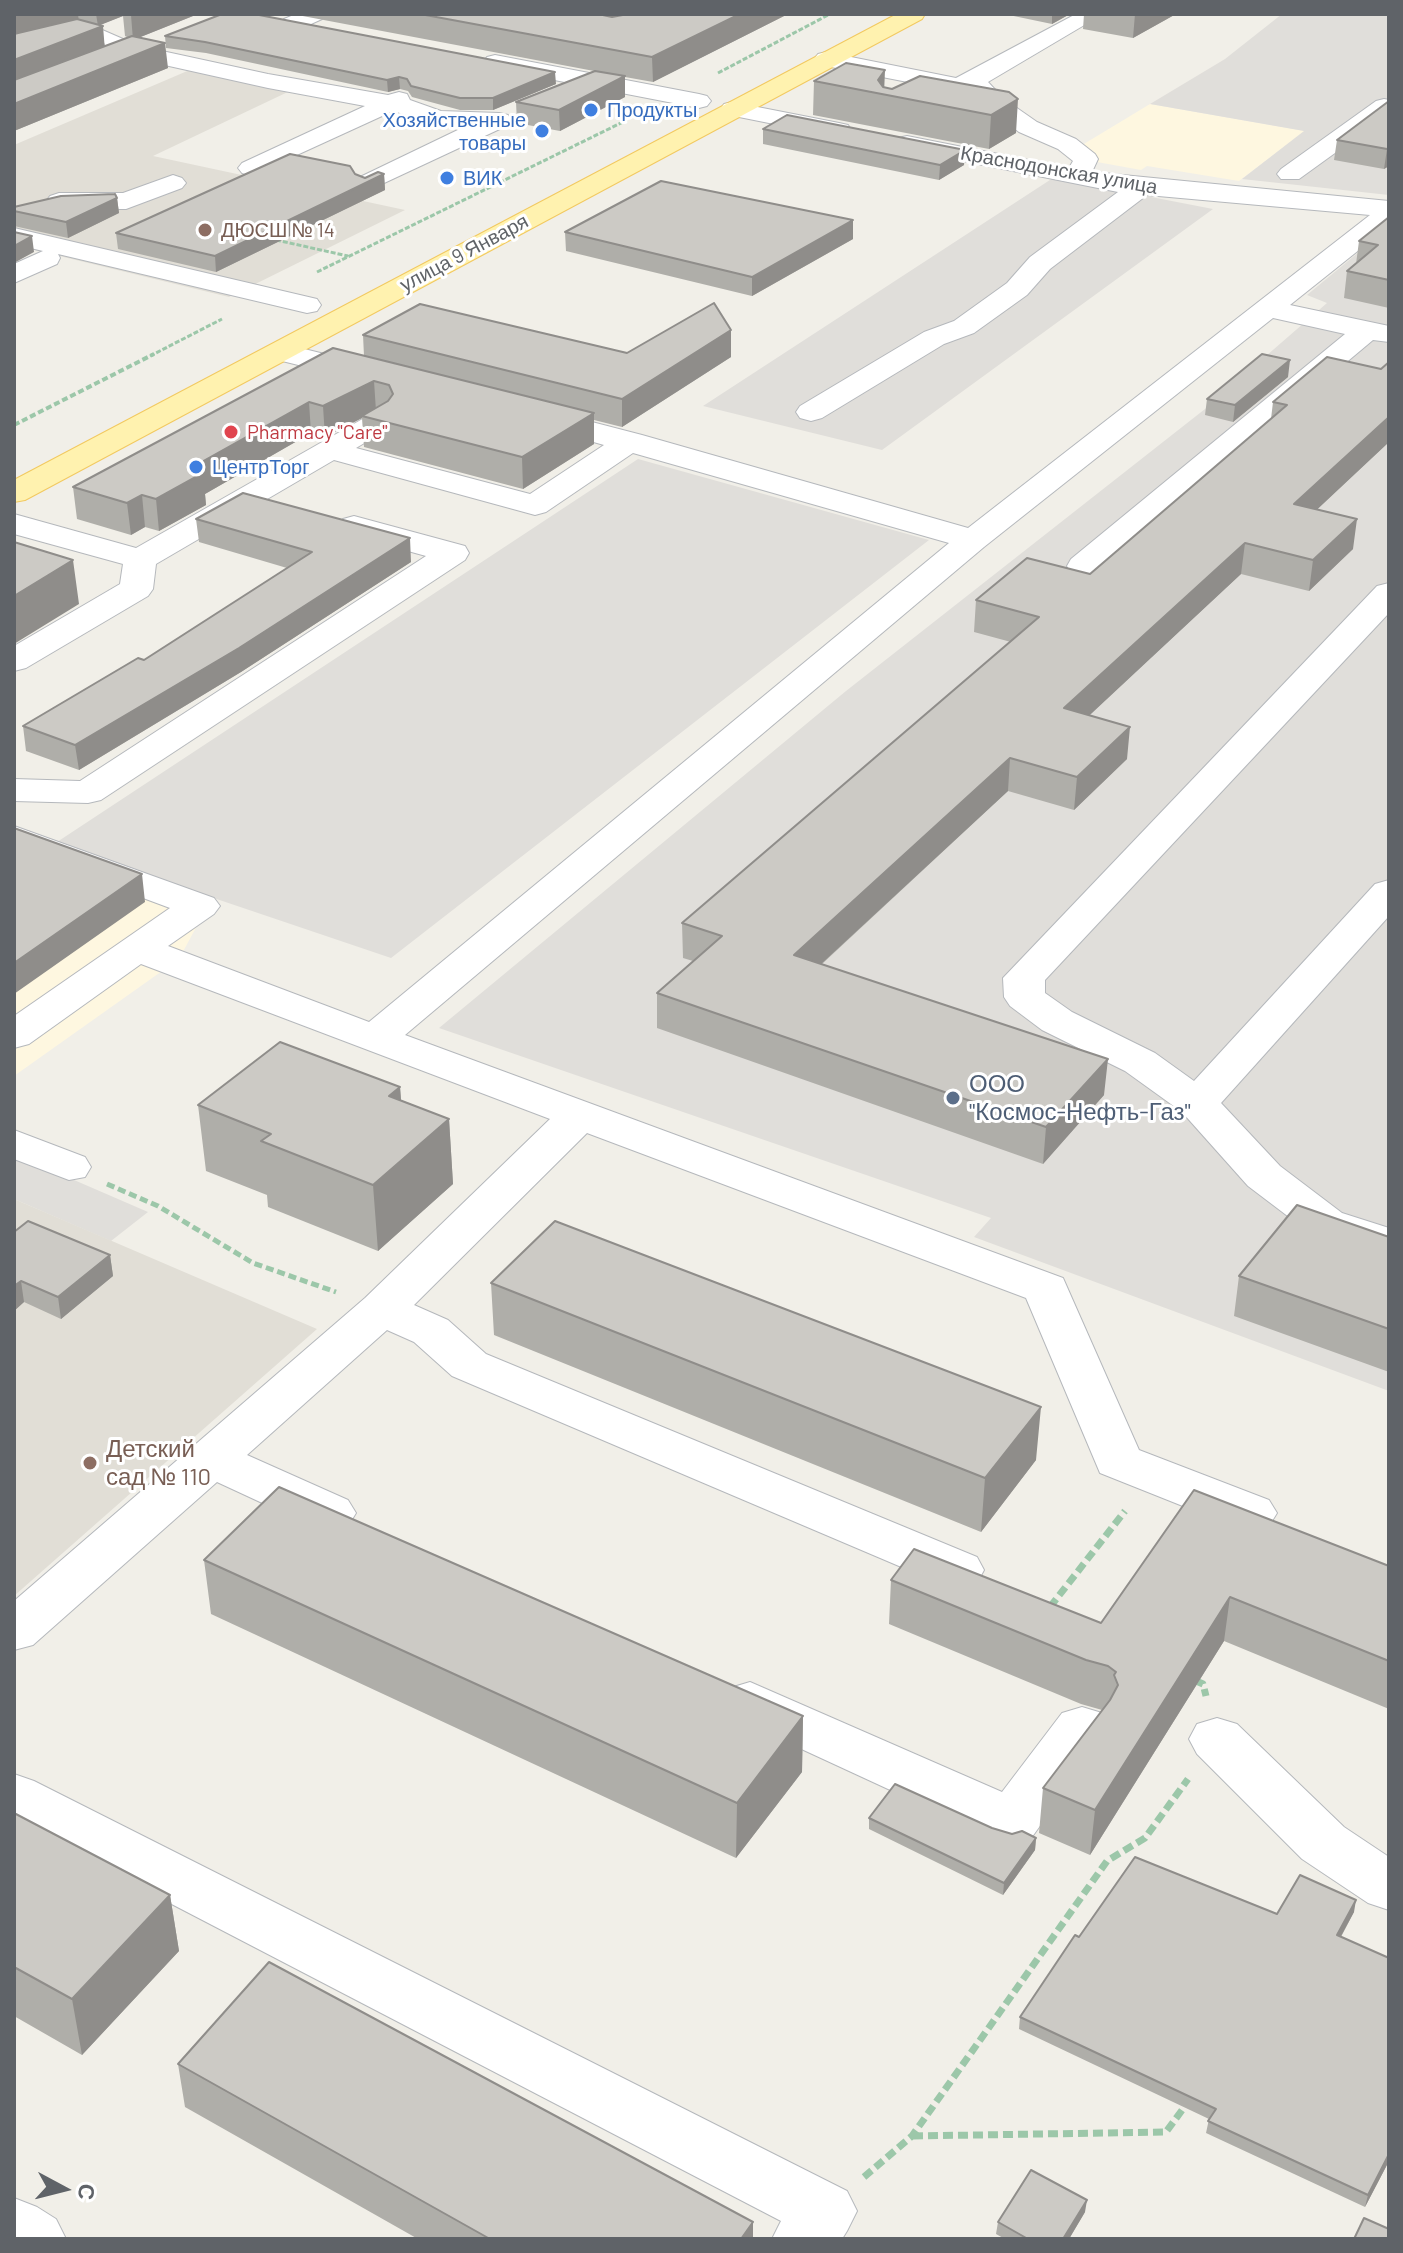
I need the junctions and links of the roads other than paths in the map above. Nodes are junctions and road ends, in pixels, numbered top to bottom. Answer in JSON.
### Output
{"nodes":[{"id":1,"x":314,"y":14,"type":"edge"},
{"id":2,"x":864,"y":14,"type":"edge"},
{"id":3,"x":914,"y":14,"type":"edge"},
{"id":4,"x":1092,"y":14,"type":"edge"},
{"id":5,"x":266,"y":19,"type":"edge"},
{"id":6,"x":292,"y":24,"type":"junction"},
{"id":7,"x":127,"y":25,"type":"dead end"},
{"id":8,"x":336,"y":32,"type":"edge"},
{"id":9,"x":172,"y":35,"type":"edge"},
{"id":10,"x":132,"y":51,"type":"junction"},
{"id":11,"x":826,"y":59,"type":"junction"},
{"id":12,"x":105,"y":61,"type":"edge"},
{"id":13,"x":476,"y":61,"type":"edge"},
{"id":14,"x":322,"y":68,"type":"edge"},
{"id":15,"x":592,"y":81,"type":"junction"},
{"id":16,"x":966,"y":82,"type":"junction"},
{"id":17,"x":288,"y":83,"type":"junction"},
{"id":18,"x":431,"y":85,"type":"edge"},
{"id":19,"x":553,"y":96,"type":"edge"},
{"id":20,"x":687,"y":98,"type":"junction"},
{"id":21,"x":391,"y":103,"type":"junction"},
{"id":22,"x":527,"y":106,"type":"edge"},
{"id":23,"x":1389,"y":107,"type":"edge"},
{"id":24,"x":732,"y":109,"type":"junction"},
{"id":25,"x":891,"y":113,"type":"edge"},
{"id":26,"x":499,"y":120,"type":"junction"},
{"id":27,"x":251,"y":168,"type":"edge"},
{"id":28,"x":559,"y":174,"type":"dead end"},
{"id":29,"x":1290,"y":174,"type":"dead end"},
{"id":30,"x":1077,"y":176,"type":"junction"},
{"id":31,"x":173,"y":183,"type":"dead end"},
{"id":32,"x":367,"y":183,"type":"edge"},
{"id":33,"x":1141,"y":187,"type":"junction"},
{"id":34,"x":33,"y":206,"type":"edge"},
{"id":35,"x":1389,"y":211,"type":"edge"},
{"id":36,"x":14,"y":236,"type":"edge"},
{"id":37,"x":47,"y":258,"type":"dead end"},
{"id":38,"x":14,"y":275,"type":"edge"},
{"id":39,"x":335,"y":291,"type":"dead end"},
{"id":40,"x":307,"y":305,"type":"junction"},
{"id":41,"x":1267,"y":308,"type":"junction"},
{"id":42,"x":1378,"y":332,"type":"edge"},
{"id":43,"x":274,"y":339,"type":"junction"},
{"id":44,"x":398,"y":381,"type":"edge"},
{"id":45,"x":507,"y":409,"type":"edge"},
{"id":46,"x":811,"y":412,"type":"dead end"},
{"id":47,"x":377,"y":423,"type":"edge"},
{"id":48,"x":631,"y":441,"type":"junction"},
{"id":49,"x":330,"y":450,"type":"junction"},
{"id":50,"x":14,"y":493,"type":"edge"},
{"id":51,"x":248,"y":497,"type":"junction"},
{"id":52,"x":14,"y":524,"type":"edge"},
{"id":53,"x":973,"y":540,"type":"junction"},
{"id":54,"x":140,"y":559,"type":"junction"},
{"id":55,"x":1083,"y":566,"type":"dead end"},
{"id":56,"x":1389,"y":593,"type":"edge"},
{"id":57,"x":14,"y":661,"type":"edge"},
{"id":58,"x":14,"y":790,"type":"edge"},
{"id":59,"x":14,"y":837,"type":"edge"},
{"id":60,"x":1389,"y":892,"type":"edge"},
{"id":61,"x":137,"y":948,"type":"junction"},
{"id":62,"x":14,"y":1035,"type":"edge"},
{"id":63,"x":375,"y":1039,"type":"junction"},
{"id":64,"x":1197,"y":1103,"type":"junction"},
{"id":65,"x":581,"y":1114,"type":"junction"},
{"id":66,"x":14,"y":1143,"type":"edge"},
{"id":67,"x":69,"y":1167,"type":"road end"},
{"id":68,"x":1389,"y":1244,"type":"edge"},
{"id":69,"x":382,"y":1309,"type":"junction"},
{"id":70,"x":212,"y":1459,"type":"junction"},
{"id":71,"x":1286,"y":1527,"type":"edge"},
{"id":72,"x":372,"y":1532,"type":"edge"},
{"id":73,"x":958,"y":1570,"type":"edge"},
{"id":74,"x":14,"y":1631,"type":"edge"},
{"id":75,"x":707,"y":1683,"type":"edge"},
{"id":76,"x":1082,"y":1728,"type":"dead end"},
{"id":77,"x":1217,"y":1739,"type":"road end"},
{"id":78,"x":14,"y":1796,"type":"edge"},
{"id":79,"x":1389,"y":1887,"type":"edge"},
{"id":80,"x":814,"y":2225,"type":"edge"},
{"id":81,"x":14,"y":2227,"type":"edge"},
{"id":82,"x":33,"y":2239,"type":"edge"}],
"edges":[{"from":1,"to":6,"type":"street"},
{"from":2,"to":20,"type":"main road"},
{"from":3,"to":11,"type":"main road","name":"улица 9 Января"},
{"from":4,"to":16,"type":"street"},
{"from":5,"to":6,"type":"street"},
{"from":6,"to":8,"type":"street"},
{"from":7,"to":10,"type":"street"},
{"from":9,"to":10,"type":"street"},
{"from":10,"to":12,"type":"street"},
{"from":10,"to":17,"type":"street"},
{"from":11,"to":16,"type":"street"},
{"from":11,"to":24,"type":"main road","name":"улица 9 Января"},
{"from":13,"to":15,"type":"street"},
{"from":14,"to":17,"type":"street"},
{"from":15,"to":19,"type":"street"},
{"from":15,"to":20,"type":"street"},
{"from":16,"to":25,"type":"street"},
{"from":16,"to":30,"type":"street"},
{"from":17,"to":21,"type":"street"},
{"from":18,"to":21,"type":"street"},
{"from":20,"to":28,"type":"main road"},
{"from":21,"to":26,"type":"street"},
{"from":21,"to":27,"type":"street"},
{"from":22,"to":26,"type":"street"},
{"from":23,"to":29,"type":"street"},
{"from":24,"to":30,"type":"street","name":"Краснодонская улица"},
{"from":24,"to":43,"type":"main road","name":"улица 9 Января"},
{"from":26,"to":32,"type":"street"},
{"from":30,"to":33,"type":"street","name":"Краснодонская улица"},
{"from":31,"to":34,"type":"street"},
{"from":33,"to":35,"type":"street","name":"Краснодонская улица"},
{"from":33,"to":46,"type":"street"},
{"from":35,"to":41,"type":"street"},
{"from":36,"to":40,"type":"street"},
{"from":37,"to":38,"type":"street"},
{"from":39,"to":40,"type":"main road","name":"улица 9 Января"},
{"from":40,"to":43,"type":"main road","name":"улица 9 Января"},
{"from":41,"to":42,"type":"street"},
{"from":41,"to":53,"type":"street"},
{"from":42,"to":55,"type":"street"},
{"from":43,"to":44,"type":"street"},
{"from":43,"to":50,"type":"main road","name":"улица 9 Января"},
{"from":45,"to":48,"type":"street"},
{"from":47,"to":49,"type":"street"},
{"from":48,"to":49,"type":"street"},
{"from":48,"to":53,"type":"street"},
{"from":49,"to":51,"type":"street"},
{"from":51,"to":54,"type":"street"},
{"from":51,"to":58,"type":"street"},
{"from":52,"to":54,"type":"street"},
{"from":53,"to":63,"type":"street"},
{"from":54,"to":57,"type":"street"},
{"from":56,"to":64,"type":"street"},
{"from":59,"to":61,"type":"street"},
{"from":60,"to":64,"type":"street"},
{"from":61,"to":62,"type":"street"},
{"from":61,"to":63,"type":"street"},
{"from":63,"to":65,"type":"street"},
{"from":64,"to":68,"type":"street"},
{"from":65,"to":69,"type":"street"},
{"from":65,"to":71,"type":"street"},
{"from":66,"to":67,"type":"street"},
{"from":69,"to":70,"type":"street"},
{"from":69,"to":73,"type":"street"},
{"from":70,"to":72,"type":"street"},
{"from":70,"to":74,"type":"street"},
{"from":75,"to":76,"type":"street"},
{"from":77,"to":79,"type":"street"},
{"from":78,"to":80,"type":"street"},
{"from":81,"to":82,"type":"street"}]}
